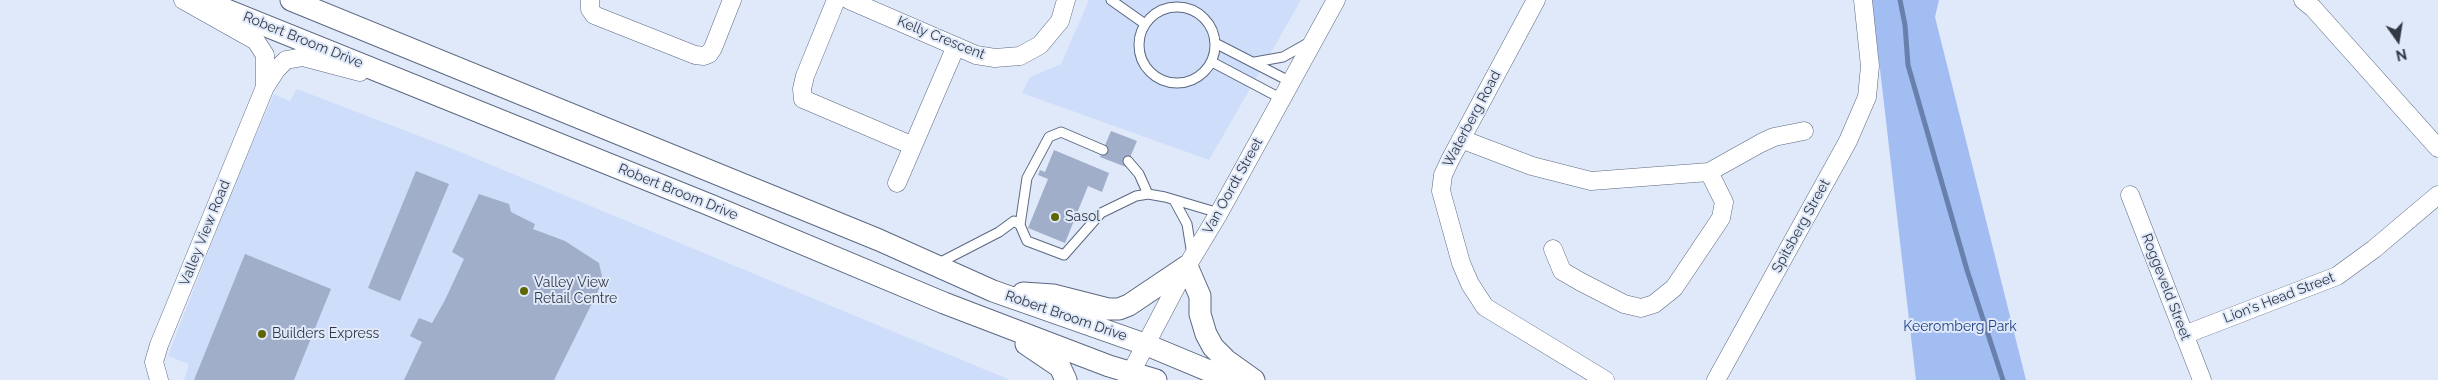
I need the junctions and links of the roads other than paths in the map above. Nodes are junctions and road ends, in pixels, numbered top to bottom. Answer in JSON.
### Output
{"nodes":[{"id":1,"x":183,"y":0,"type":"edge"},
{"id":2,"x":202,"y":0,"type":"edge"},
{"id":3,"x":291,"y":0,"type":"edge"},
{"id":4,"x":590,"y":0,"type":"edge"},
{"id":5,"x":732,"y":0,"type":"edge"},
{"id":6,"x":836,"y":0,"type":"edge"},
{"id":7,"x":849,"y":0,"type":"edge"},
{"id":8,"x":1066,"y":0,"type":"edge"},
{"id":9,"x":1111,"y":0,"type":"edge"},
{"id":10,"x":1336,"y":0,"type":"edge"},
{"id":11,"x":1536,"y":0,"type":"edge"},
{"id":12,"x":1863,"y":0,"type":"edge"},
{"id":13,"x":2303,"y":0,"type":"edge"},
{"id":14,"x":1145,"y":24,"type":"junction"},
{"id":15,"x":1315,"y":38,"type":"junction"},
{"id":16,"x":1215,"y":43,"type":"junction"},
{"id":17,"x":956,"y":46,"type":"junction"},
{"id":18,"x":1212,"y":62,"type":"junction"},
{"id":19,"x":1252,"y":62,"type":"junction"},
{"id":20,"x":1291,"y":82,"type":"junction"},
{"id":21,"x":265,"y":87,"type":"junction"},
{"id":22,"x":425,"y":89,"type":"junction"},
{"id":23,"x":1282,"y":99,"type":"junction"},
{"id":24,"x":1804,"y":131,"type":"dead end"},
{"id":25,"x":1461,"y":139,"type":"junction"},
{"id":26,"x":912,"y":145,"type":"junction"},
{"id":27,"x":2438,"y":148,"type":"edge"},
{"id":28,"x":1103,"y":150,"type":"dead end"},
{"id":29,"x":1128,"y":161,"type":"dead end"},
{"id":30,"x":1709,"y":172,"type":"junction"},
{"id":31,"x":897,"y":182,"type":"dead end"},
{"id":32,"x":1148,"y":194,"type":"junction"},
{"id":33,"x":2130,"y":195,"type":"dead end"},
{"id":34,"x":2438,"y":195,"type":"edge"},
{"id":35,"x":1174,"y":200,"type":"junction"},
{"id":36,"x":1219,"y":213,"type":"junction"},
{"id":37,"x":1020,"y":226,"type":"junction"},
{"id":38,"x":1553,"y":249,"type":"dead end"},
{"id":39,"x":1190,"y":262,"type":"junction"},
{"id":40,"x":937,"y":264,"type":"junction"},
{"id":41,"x":993,"y":291,"type":"junction"},
{"id":42,"x":944,"y":302,"type":"junction"},
{"id":43,"x":2184,"y":335,"type":"junction"},
{"id":44,"x":1147,"y":345,"type":"junction"},
{"id":45,"x":1130,"y":376,"type":"edge"},
{"id":46,"x":160,"y":380,"type":"edge"},
{"id":47,"x":1066,"y":380,"type":"edge"},
{"id":48,"x":1156,"y":380,"type":"edge"},
{"id":49,"x":1231,"y":380,"type":"edge"},
{"id":50,"x":1254,"y":380,"type":"edge"},
{"id":51,"x":1606,"y":380,"type":"edge"},
{"id":52,"x":1716,"y":380,"type":"edge"},
{"id":53,"x":2202,"y":380,"type":"edge"}],
"edges":[{"from":1,"to":21,"type":"street","name":"Valley View Road"},
{"from":2,"to":22,"type":"street","name":"Robert Broom Drive"},
{"from":3,"to":40,"type":"street","name":"Robert Broom Drive"},
{"from":4,"to":5,"type":"street"},
{"from":6,"to":26,"type":"street"},
{"from":7,"to":17,"type":"street","name":"Kelly Crescent"},
{"from":8,"to":17,"type":"street","name":"Kelly Crescent"},
{"from":9,"to":14,"type":"lane"},
{"from":10,"to":15,"type":"street","name":"Van Oordt Street"},
{"from":11,"to":25,"type":"street","name":"Waterberg Road"},
{"from":12,"to":52,"type":"street","name":"Spitsberg Street"},
{"from":13,"to":27,"type":"street"},
{"from":14,"to":16,"type":"lane"},
{"from":14,"to":18,"type":"lane"},
{"from":15,"to":19,"type":"lane"},
{"from":15,"to":20,"type":"street","name":"Van Oordt Street"},
{"from":16,"to":18,"type":"lane"},
{"from":16,"to":19,"type":"lane"},
{"from":17,"to":26,"type":"street"},
{"from":18,"to":23,"type":"lane"},
{"from":19,"to":20,"type":"lane"},
{"from":20,"to":23,"type":"street","name":"Van Oordt Street"},
{"from":21,"to":22,"type":"street","name":"Valley View Road"},
{"from":21,"to":46,"type":"street","name":"Valley View Road"},
{"from":22,"to":42,"type":"street","name":"Robert Broom Drive"},
{"from":23,"to":36,"type":"street","name":"Van Oordt Street"},
{"from":24,"to":30,"type":"street"},
{"from":25,"to":30,"type":"street"},
{"from":25,"to":51,"type":"street","name":"Waterberg Road"},
{"from":26,"to":31,"type":"street"},
{"from":28,"to":37,"type":"lane"},
{"from":29,"to":32,"type":"lane"},
{"from":30,"to":38,"type":"street"},
{"from":32,"to":35,"type":"lane"},
{"from":32,"to":37,"type":"lane"},
{"from":33,"to":43,"type":"street","name":"Roggeveld Street"},
{"from":34,"to":43,"type":"street","name":"Lion's Head Street"},
{"from":35,"to":36,"type":"lane"},
{"from":35,"to":39,"type":"lane"},
{"from":36,"to":39,"type":"street","name":"Van Oordt Street"},
{"from":37,"to":40,"type":"lane"},
{"from":39,"to":41,"type":"street"},
{"from":39,"to":44,"type":"street","name":"Van Oordt Street"},
{"from":39,"to":50,"type":"street"},
{"from":40,"to":41,"type":"street","name":"Robert Broom Drive"},
{"from":41,"to":44,"type":"street","name":"Robert Broom Drive"},
{"from":42,"to":45,"type":"street","name":"Robert Broom Drive"},
{"from":42,"to":47,"type":"street"},
{"from":43,"to":53,"type":"street","name":"Roggeveld Street"},
{"from":44,"to":45,"type":"street","name":"Van Oordt Street"},
{"from":44,"to":49,"type":"street","name":"Robert Broom Drive"},
{"from":45,"to":48,"type":"street","name":"Robert Broom Drive"}]}
